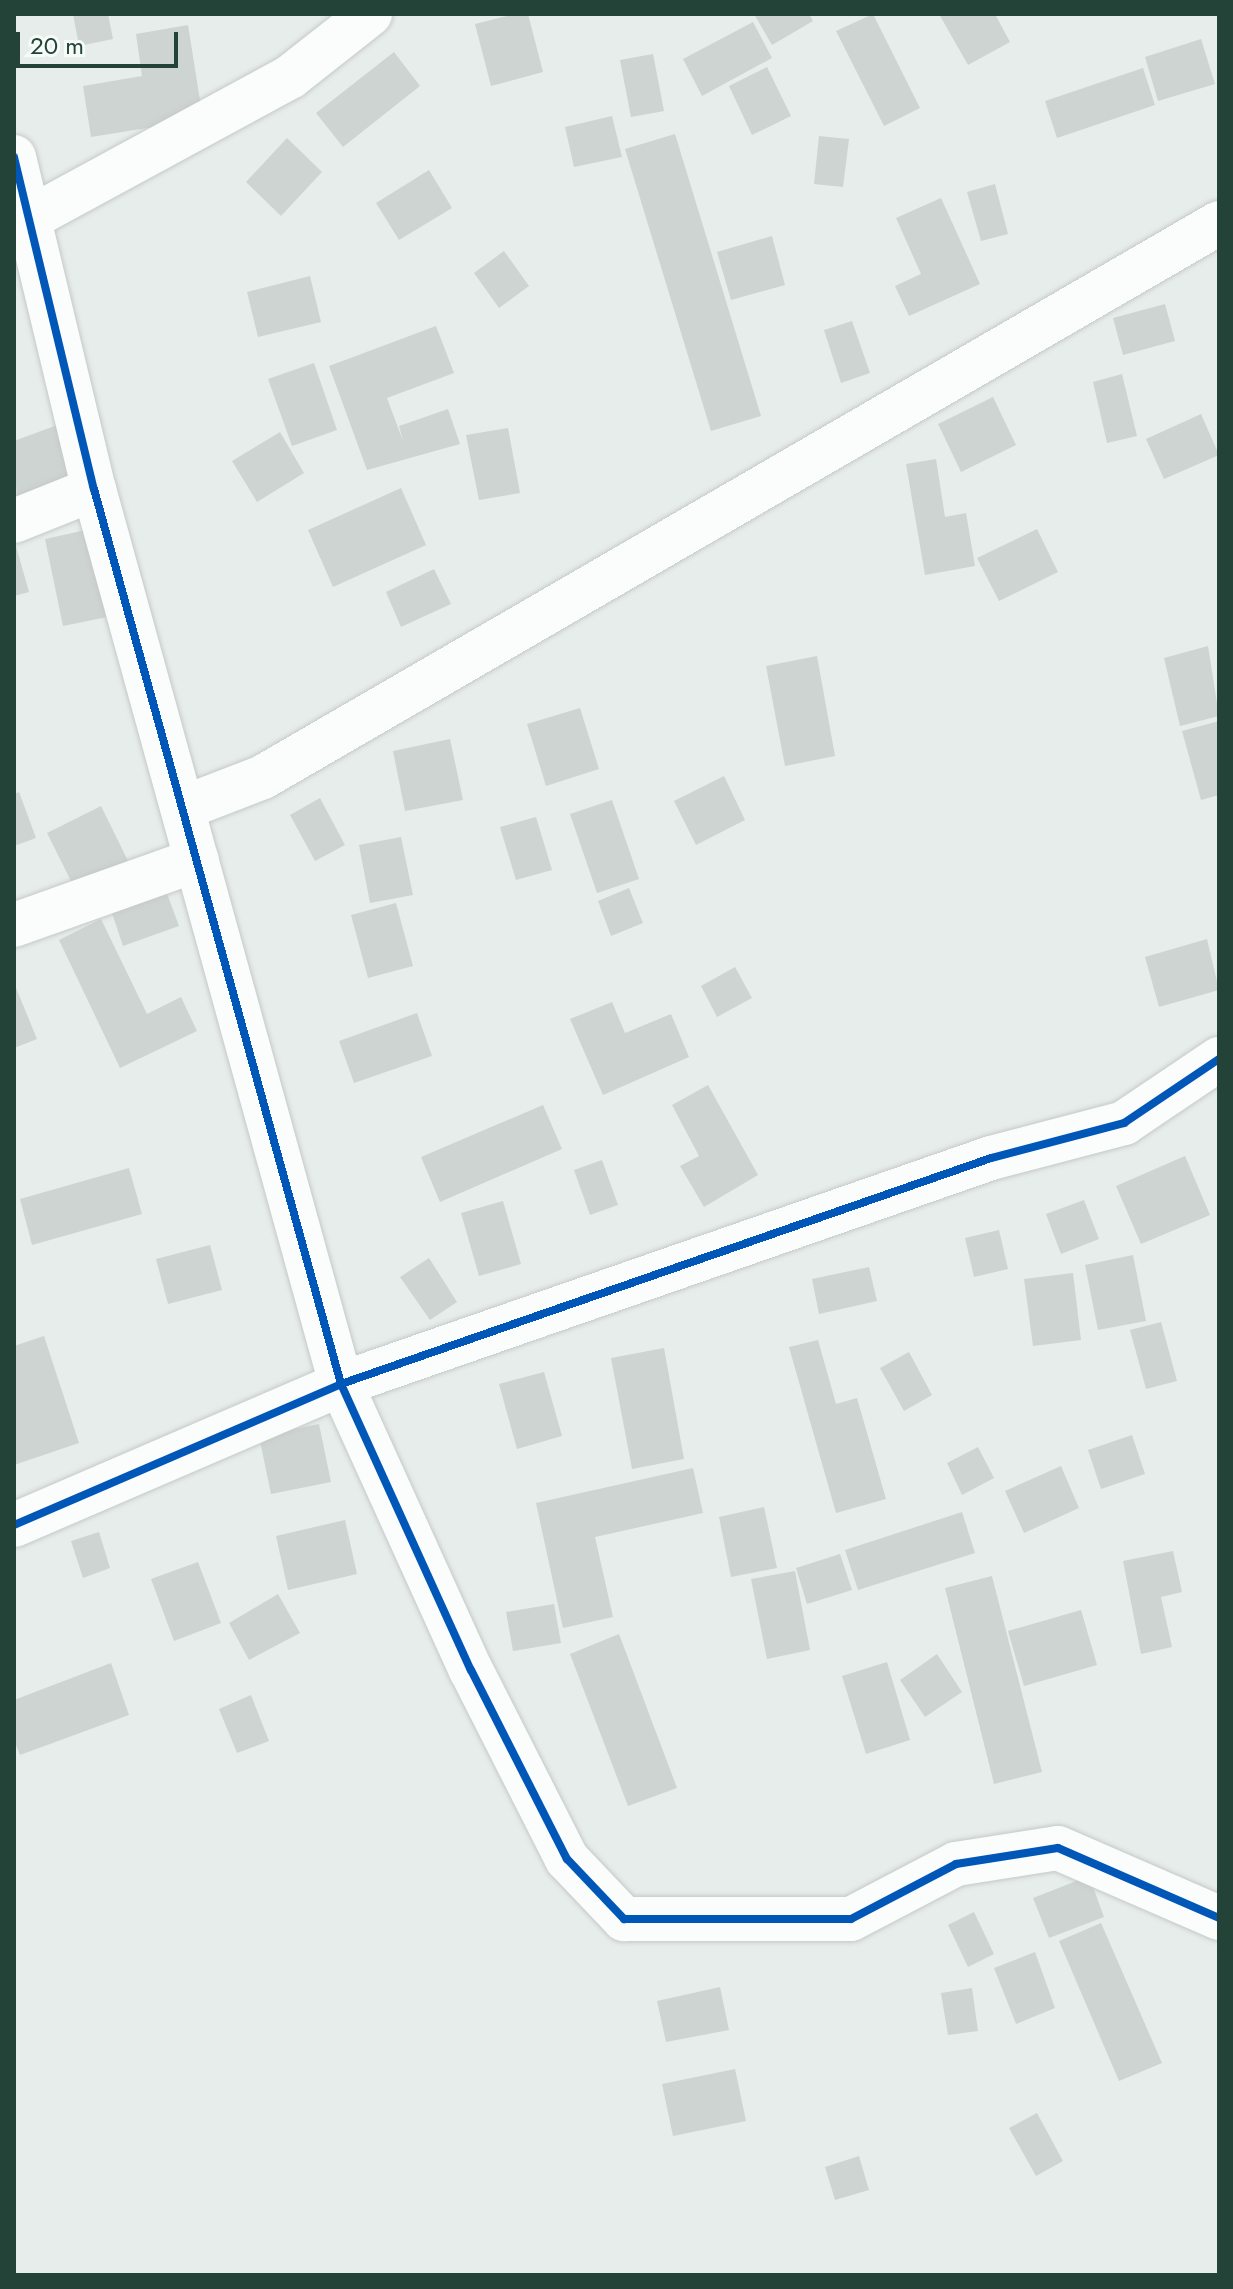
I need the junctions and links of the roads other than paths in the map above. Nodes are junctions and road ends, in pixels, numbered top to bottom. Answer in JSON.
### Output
{"nodes":[{"id":1,"x":370,"y":14,"type":"edge"},
{"id":2,"x":14,"y":157,"type":"edge"},
{"id":3,"x":32,"y":217,"type":"junction"},
{"id":4,"x":1219,"y":223,"type":"edge"},
{"id":5,"x":94,"y":489,"type":"junction"},
{"id":6,"x":14,"y":521,"type":"edge"},
{"id":7,"x":183,"y":808,"type":"junction"},
{"id":8,"x":197,"y":860,"type":"junction"},
{"id":9,"x":14,"y":925,"type":"edge"},
{"id":10,"x":1219,"y":1059,"type":"edge"},
{"id":11,"x":341,"y":1384,"type":"junction"},
{"id":12,"x":14,"y":1525,"type":"edge"},
{"id":13,"x":1219,"y":1918,"type":"edge"}],
"edges":[{"from":1,"to":3,"type":"street"},
{"from":2,"to":3,"type":"street"},
{"from":3,"to":5,"type":"street"},
{"from":4,"to":7,"type":"street"},
{"from":5,"to":6,"type":"street"},
{"from":5,"to":7,"type":"street"},
{"from":7,"to":8,"type":"street"},
{"from":8,"to":9,"type":"street"},
{"from":8,"to":11,"type":"street"},
{"from":10,"to":11,"type":"street"},
{"from":11,"to":12,"type":"street"},
{"from":11,"to":13,"type":"street"}]}
